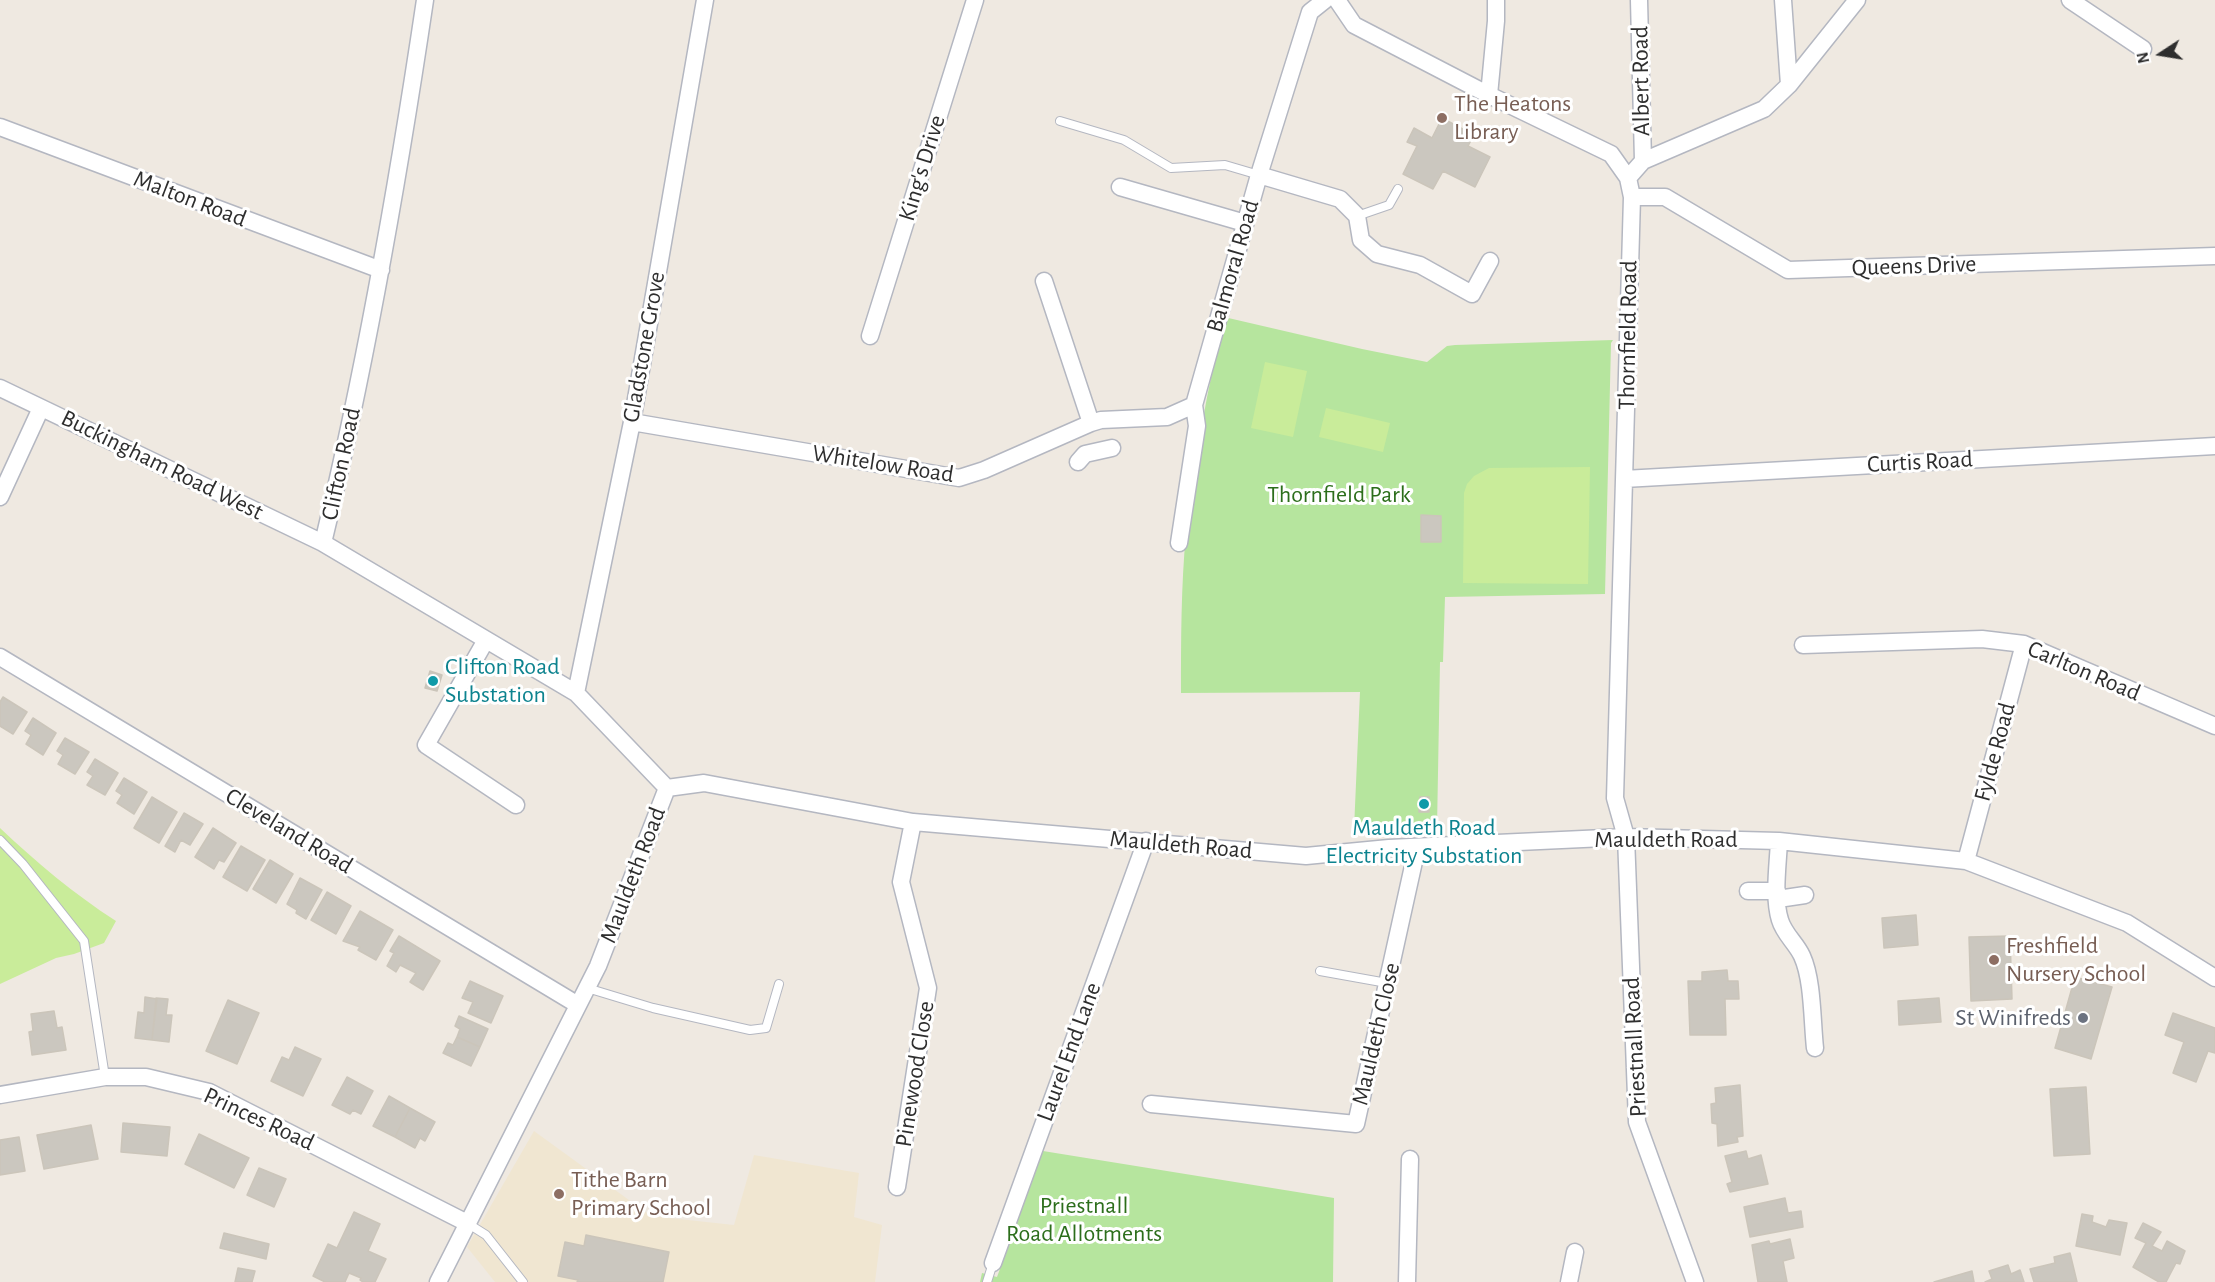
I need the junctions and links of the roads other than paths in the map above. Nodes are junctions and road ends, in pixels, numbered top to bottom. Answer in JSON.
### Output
{"nodes":[{"id":1,"x":705,"y":0,"type":"edge"},
{"id":2,"x":975,"y":0,"type":"edge"},
{"id":3,"x":1325,"y":0,"type":"edge"},
{"id":4,"x":1336,"y":0,"type":"edge"},
{"id":5,"x":1496,"y":0,"type":"edge"},
{"id":6,"x":1639,"y":0,"type":"edge"},
{"id":7,"x":1784,"y":0,"type":"edge"},
{"id":8,"x":1857,"y":0,"type":"edge"},
{"id":9,"x":2070,"y":0,"type":"edge"},
{"id":10,"x":421,"y":1,"type":"edge"},
{"id":11,"x":2143,"y":49,"type":"dead end"},
{"id":12,"x":1789,"y":84,"type":"junction"},
{"id":13,"x":1490,"y":95,"type":"junction"},
{"id":14,"x":1060,"y":121,"type":"dead end"},
{"id":15,"x":0,"y":127,"type":"edge"},
{"id":16,"x":1643,"y":161,"type":"junction"},
{"id":17,"x":1259,"y":175,"type":"junction"},
{"id":18,"x":1628,"y":178,"type":"junction"},
{"id":19,"x":1120,"y":187,"type":"dead end"},
{"id":20,"x":1398,"y":189,"type":"dead end"},
{"id":21,"x":1632,"y":197,"type":"junction"},
{"id":22,"x":1358,"y":216,"type":"junction"},
{"id":23,"x":1245,"y":223,"type":"junction"},
{"id":24,"x":2215,"y":256,"type":"edge"},
{"id":25,"x":1490,"y":261,"type":"dead end"},
{"id":26,"x":381,"y":270,"type":"junction"},
{"id":27,"x":1044,"y":281,"type":"dead end"},
{"id":28,"x":870,"y":336,"type":"dead end"},
{"id":29,"x":0,"y":388,"type":"edge"},
{"id":30,"x":1194,"y":405,"type":"junction"},
{"id":31,"x":41,"y":408,"type":"junction"},
{"id":32,"x":632,"y":422,"type":"junction"},
{"id":33,"x":1087,"y":424,"type":"junction"},
{"id":34,"x":2215,"y":446,"type":"edge"},
{"id":35,"x":1112,"y":448,"type":"dead end"},
{"id":36,"x":1624,"y":479,"type":"junction"},
{"id":37,"x":0,"y":497,"type":"edge"},
{"id":38,"x":323,"y":543,"type":"junction"},
{"id":39,"x":1179,"y":543,"type":"dead end"},
{"id":40,"x":486,"y":640,"type":"junction"},
{"id":41,"x":2024,"y":644,"type":"junction"},
{"id":42,"x":1803,"y":645,"type":"dead end"},
{"id":43,"x":0,"y":657,"type":"edge"},
{"id":44,"x":576,"y":693,"type":"junction"},
{"id":45,"x":2215,"y":726,"type":"edge"},
{"id":46,"x":667,"y":788,"type":"junction"},
{"id":47,"x":516,"y":805,"type":"dead end"},
{"id":48,"x":913,"y":822,"type":"junction"},
{"id":49,"x":1626,"y":837,"type":"junction"},
{"id":50,"x":0,"y":840,"type":"edge"},
{"id":51,"x":1146,"y":841,"type":"junction"},
{"id":52,"x":1779,"y":841,"type":"junction"},
{"id":53,"x":1417,"y":848,"type":"junction"},
{"id":54,"x":1966,"y":861,"type":"junction"},
{"id":55,"x":1748,"y":891,"type":"dead end"},
{"id":56,"x":1777,"y":895,"type":"junction"},
{"id":57,"x":1805,"y":895,"type":"dead end"},
{"id":58,"x":1320,"y":971,"type":"dead end"},
{"id":59,"x":2215,"y":978,"type":"edge"},
{"id":60,"x":1387,"y":982,"type":"junction"},
{"id":61,"x":779,"y":984,"type":"dead end"},
{"id":62,"x":587,"y":988,"type":"junction"},
{"id":63,"x":578,"y":1005,"type":"junction"},
{"id":64,"x":1815,"y":1048,"type":"dead end"},
{"id":65,"x":105,"y":1077,"type":"junction"},
{"id":66,"x":0,"y":1095,"type":"edge"},
{"id":67,"x":1151,"y":1104,"type":"dead end"},
{"id":68,"x":1410,"y":1159,"type":"dead end"},
{"id":69,"x":897,"y":1187,"type":"dead end"},
{"id":70,"x":467,"y":1223,"type":"junction"},
{"id":71,"x":1575,"y":1252,"type":"dead end"},
{"id":72,"x":993,"y":1263,"type":"joint"},
{"id":73,"x":438,"y":1282,"type":"edge"},
{"id":74,"x":523,"y":1282,"type":"edge"},
{"id":75,"x":987,"y":1282,"type":"edge"},
{"id":76,"x":1407,"y":1282,"type":"edge"},
{"id":77,"x":1569,"y":1282,"type":"edge"},
{"id":78,"x":1695,"y":1282,"type":"edge"}],
"edges":[{"from":1,"to":32,"type":"street","name":"Gladstone Grove"},
{"from":2,"to":28,"type":"street","name":"King's Drive"},
{"from":3,"to":17,"type":"street","name":"Balmoral Road"},
{"from":4,"to":13,"type":"street","name":"Thornfield Road"},
{"from":5,"to":13,"type":"street"},
{"from":6,"to":16,"type":"street","name":"Albert Road"},
{"from":7,"to":12,"type":"street"},
{"from":8,"to":12,"type":"street"},
{"from":9,"to":11,"type":"street"},
{"from":10,"to":26,"type":"street","name":"Clifton Road"},
{"from":12,"to":16,"type":"street"},
{"from":13,"to":18,"type":"street","name":"Thornfield Road"},
{"from":14,"to":17,"type":"lane"},
{"from":15,"to":26,"type":"street","name":"Malton Road"},
{"from":16,"to":18,"type":"street"},
{"from":17,"to":22,"type":"street"},
{"from":17,"to":23,"type":"street","name":"Balmoral Road"},
{"from":18,"to":21,"type":"street","name":"Thornfield Road"},
{"from":19,"to":23,"type":"street"},
{"from":20,"to":22,"type":"lane"},
{"from":21,"to":24,"type":"street","name":"Queens Drive"},
{"from":21,"to":36,"type":"street","name":"Thornfield Road"},
{"from":22,"to":25,"type":"street"},
{"from":23,"to":30,"type":"street","name":"Balmoral Road"},
{"from":26,"to":38,"type":"street","name":"Clifton Road"},
{"from":27,"to":33,"type":"street"},
{"from":29,"to":31,"type":"street","name":"Buckingham Road West"},
{"from":30,"to":33,"type":"street","name":"Whitelow Road"},
{"from":30,"to":39,"type":"street","name":"Balmoral Road"},
{"from":31,"to":37,"type":"street"},
{"from":31,"to":38,"type":"street","name":"Buckingham Road West"},
{"from":32,"to":33,"type":"street","name":"Whitelow Road"},
{"from":32,"to":44,"type":"street","name":"Gladstone Grove"},
{"from":33,"to":35,"type":"street"},
{"from":34,"to":36,"type":"street","name":"Curtis Road"},
{"from":36,"to":49,"type":"street","name":"Thornfield Road"},
{"from":38,"to":40,"type":"street","name":"Clifton Road"},
{"from":40,"to":44,"type":"street","name":"Clifton Road"},
{"from":40,"to":47,"type":"street"},
{"from":41,"to":42,"type":"street","name":"Carlton Road"},
{"from":41,"to":45,"type":"street","name":"Carlton Road"},
{"from":41,"to":54,"type":"street","name":"Fylde Road"},
{"from":43,"to":63,"type":"street","name":"Cleveland Road"},
{"from":44,"to":46,"type":"street","name":"Clifton Road"},
{"from":46,"to":48,"type":"street","name":"Mauldeth Road"},
{"from":46,"to":62,"type":"street","name":"Mauldeth Road"},
{"from":48,"to":51,"type":"street","name":"Mauldeth Road"},
{"from":48,"to":69,"type":"street","name":"Pinewood Close"},
{"from":49,"to":52,"type":"street","name":"Mauldeth Road"},
{"from":49,"to":53,"type":"street","name":"Mauldeth Road"},
{"from":49,"to":78,"type":"street","name":"Priestnall Road"},
{"from":50,"to":65,"type":"lane"},
{"from":51,"to":53,"type":"street","name":"Mauldeth Road"},
{"from":51,"to":72,"type":"street","name":"Laurel End Lane"},
{"from":52,"to":54,"type":"street","name":"Mauldeth Road"},
{"from":52,"to":56,"type":"street"},
{"from":53,"to":60,"type":"street","name":"Mauldeth Close"},
{"from":54,"to":59,"type":"street","name":"Mauldeth Road"},
{"from":55,"to":56,"type":"street"},
{"from":56,"to":57,"type":"street"},
{"from":56,"to":64,"type":"street"},
{"from":58,"to":60,"type":"lane"},
{"from":60,"to":67,"type":"street","name":"Mauldeth Close"},
{"from":61,"to":62,"type":"lane"},
{"from":62,"to":63,"type":"street","name":"Mauldeth Road"},
{"from":63,"to":70,"type":"street","name":"Mauldeth Road"},
{"from":65,"to":66,"type":"street","name":"Princes Road"},
{"from":65,"to":70,"type":"street","name":"Princes Road"},
{"from":68,"to":76,"type":"street"},
{"from":70,"to":73,"type":"street","name":"Mauldeth Road"},
{"from":70,"to":74,"type":"lane"},
{"from":71,"to":77,"type":"street"},
{"from":72,"to":75,"type":"lane"}]}
